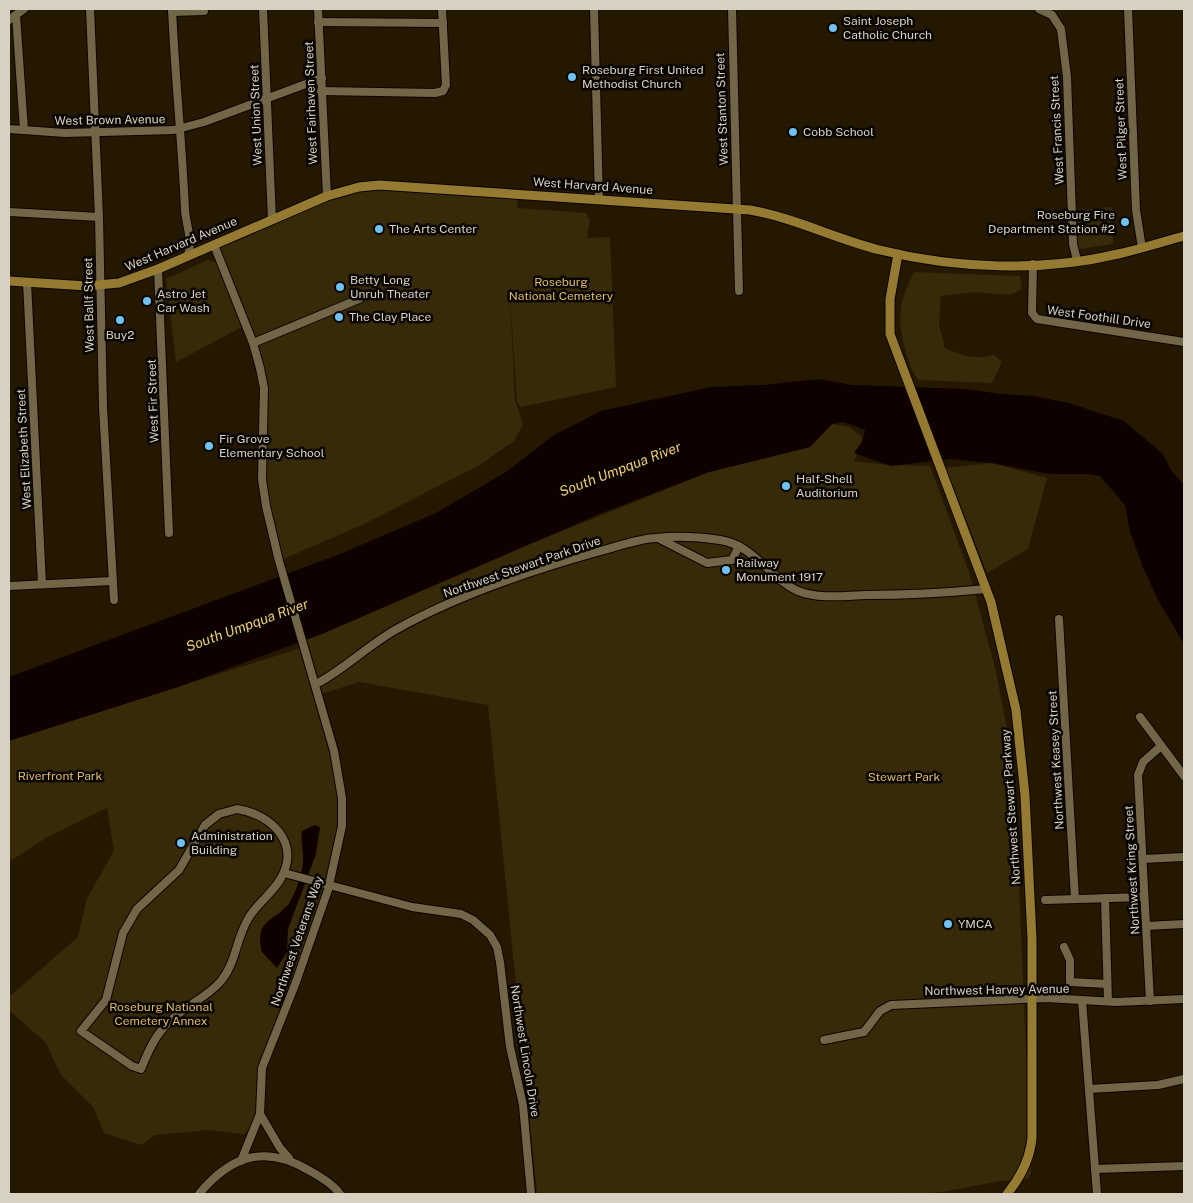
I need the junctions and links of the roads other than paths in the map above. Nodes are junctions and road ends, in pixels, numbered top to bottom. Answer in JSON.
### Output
{"nodes":[{"id":1,"x":24,"y":9,"type":"edge"},
{"id":2,"x":90,"y":9,"type":"edge"},
{"id":3,"x":263,"y":9,"type":"edge"},
{"id":4,"x":318,"y":9,"type":"edge"},
{"id":5,"x":442,"y":9,"type":"edge"},
{"id":6,"x":594,"y":9,"type":"edge"},
{"id":7,"x":732,"y":9,"type":"edge"},
{"id":8,"x":1039,"y":9,"type":"edge"},
{"id":9,"x":1128,"y":9,"type":"edge"},
{"id":10,"x":172,"y":10,"type":"edge"},
{"id":11,"x":204,"y":11,"type":"dead end"},
{"id":12,"x":16,"y":15,"type":"junction"},
{"id":13,"x":9,"y":20,"type":"edge"},
{"id":14,"x":318,"y":22,"type":"junction"},
{"id":15,"x":443,"y":23,"type":"junction"},
{"id":16,"x":322,"y":78,"type":"junction"},
{"id":17,"x":321,"y":91,"type":"junction"},
{"id":18,"x":267,"y":98,"type":"junction"},
{"id":19,"x":180,"y":129,"type":"junction"},
{"id":20,"x":9,"y":130,"type":"edge"},
{"id":21,"x":24,"y":130,"type":"junction"},
{"id":22,"x":95,"y":133,"type":"junction"},
{"id":23,"x":327,"y":196,"type":"junction"},
{"id":24,"x":600,"y":200,"type":"junction"},
{"id":25,"x":736,"y":209,"type":"junction"},
{"id":26,"x":9,"y":212,"type":"edge"},
{"id":27,"x":99,"y":217,"type":"junction"},
{"id":28,"x":272,"y":220,"type":"junction"},
{"id":29,"x":1184,"y":236,"type":"edge"},
{"id":30,"x":214,"y":245,"type":"junction"},
{"id":31,"x":1142,"y":248,"type":"junction"},
{"id":32,"x":898,"y":254,"type":"junction"},
{"id":33,"x":188,"y":255,"type":"junction"},
{"id":34,"x":1077,"y":260,"type":"junction"},
{"id":35,"x":1033,"y":264,"type":"junction"},
{"id":36,"x":158,"y":269,"type":"junction"},
{"id":37,"x":9,"y":281,"type":"edge"},
{"id":38,"x":27,"y":282,"type":"junction"},
{"id":39,"x":100,"y":286,"type":"junction"},
{"id":40,"x":739,"y":291,"type":"dead end"},
{"id":41,"x":359,"y":299,"type":"dead end"},
{"id":42,"x":1184,"y":342,"type":"edge"},
{"id":43,"x":253,"y":343,"type":"junction"},
{"id":44,"x":169,"y":533,"type":"dead end"},
{"id":45,"x":656,"y":538,"type":"junction"},
{"id":46,"x":739,"y":546,"type":"junction"},
{"id":47,"x":112,"y":581,"type":"junction"},
{"id":48,"x":42,"y":584,"type":"junction"},
{"id":49,"x":9,"y":586,"type":"edge"},
{"id":50,"x":986,"y":589,"type":"junction"},
{"id":51,"x":114,"y":600,"type":"dead end"},
{"id":52,"x":1058,"y":619,"type":"dead end"},
{"id":53,"x":316,"y":684,"type":"junction"},
{"id":54,"x":1140,"y":717,"type":"dead end"},
{"id":55,"x":1161,"y":746,"type":"junction"},
{"id":56,"x":1184,"y":776,"type":"edge"},
{"id":57,"x":1184,"y":857,"type":"edge"},
{"id":58,"x":1143,"y":859,"type":"junction"},
{"id":59,"x":284,"y":873,"type":"junction"},
{"id":60,"x":329,"y":886,"type":"junction"},
{"id":61,"x":1144,"y":897,"type":"junction"},
{"id":62,"x":1105,"y":898,"type":"junction"},
{"id":63,"x":1075,"y":899,"type":"junction"},
{"id":64,"x":1045,"y":900,"type":"dead end"},
{"id":65,"x":1184,"y":924,"type":"edge"},
{"id":66,"x":1146,"y":926,"type":"junction"},
{"id":67,"x":1064,"y":947,"type":"dead end"},
{"id":68,"x":1107,"y":984,"type":"junction"},
{"id":69,"x":1033,"y":999,"type":"junction"},
{"id":70,"x":1184,"y":999,"type":"edge"},
{"id":71,"x":1082,"y":1000,"type":"junction"},
{"id":72,"x":1150,"y":1001,"type":"junction"},
{"id":73,"x":1108,"y":1002,"type":"junction"},
{"id":74,"x":824,"y":1040,"type":"dead end"},
{"id":75,"x":1184,"y":1079,"type":"edge"},
{"id":76,"x":1089,"y":1089,"type":"junction"},
{"id":77,"x":260,"y":1114,"type":"junction"},
{"id":78,"x":289,"y":1158,"type":"junction"},
{"id":79,"x":241,"y":1160,"type":"junction"},
{"id":80,"x":1184,"y":1166,"type":"edge"},
{"id":81,"x":1095,"y":1169,"type":"junction"},
{"id":82,"x":199,"y":1194,"type":"edge"},
{"id":83,"x":340,"y":1194,"type":"edge"},
{"id":84,"x":531,"y":1194,"type":"edge"},
{"id":85,"x":1007,"y":1194,"type":"edge"},
{"id":86,"x":1098,"y":1194,"type":"edge"}],
"edges":[{"from":1,"to":12,"type":"street"},
{"from":2,"to":22,"type":"street","name":"West Ballf Street"},
{"from":3,"to":18,"type":"street","name":"West Union Street"},
{"from":4,"to":14,"type":"street","name":"West Fairhaven Street"},
{"from":5,"to":15,"type":"street"},
{"from":6,"to":24,"type":"street"},
{"from":7,"to":25,"type":"street","name":"West Stanton Street"},
{"from":8,"to":34,"type":"street","name":"West Francis Street"},
{"from":9,"to":31,"type":"street","name":"West Pilger Street"},
{"from":10,"to":11,"type":"street"},
{"from":10,"to":19,"type":"street"},
{"from":12,"to":13,"type":"street"},
{"from":12,"to":21,"type":"street"},
{"from":14,"to":15,"type":"street"},
{"from":14,"to":16,"type":"street","name":"West Fairhaven Street"},
{"from":15,"to":17,"type":"street"},
{"from":16,"to":17,"type":"street","name":"West Fairhaven Street"},
{"from":16,"to":18,"type":"street","name":"West Brown Avenue"},
{"from":17,"to":23,"type":"street","name":"West Fairhaven Street"},
{"from":18,"to":19,"type":"street","name":"West Brown Avenue"},
{"from":18,"to":28,"type":"street","name":"West Union Street"},
{"from":19,"to":22,"type":"street","name":"West Brown Avenue"},
{"from":19,"to":33,"type":"street"},
{"from":20,"to":21,"type":"street","name":"West Brown Avenue"},
{"from":21,"to":22,"type":"street","name":"West Brown Avenue"},
{"from":22,"to":27,"type":"street","name":"West Ballf Street"},
{"from":23,"to":24,"type":"main road","name":"West Harvard Avenue"},
{"from":23,"to":28,"type":"main road","name":"West Harvard Avenue"},
{"from":24,"to":25,"type":"main road","name":"West Harvard Avenue"},
{"from":25,"to":32,"type":"main road","name":"West Harvard Avenue"},
{"from":25,"to":40,"type":"street","name":"West Stanton Street"},
{"from":26,"to":27,"type":"street"},
{"from":27,"to":39,"type":"street","name":"West Ballf Street"},
{"from":28,"to":30,"type":"main road","name":"West Harvard Avenue"},
{"from":29,"to":31,"type":"main road","name":"West Harvard Avenue"},
{"from":30,"to":33,"type":"main road","name":"West Harvard Avenue"},
{"from":30,"to":43,"type":"street"},
{"from":31,"to":34,"type":"main road","name":"West Harvard Avenue"},
{"from":32,"to":35,"type":"main road","name":"West Harvard Avenue"},
{"from":32,"to":50,"type":"main road","name":"Northwest Stewart Parkway"},
{"from":33,"to":36,"type":"main road","name":"West Harvard Avenue"},
{"from":34,"to":35,"type":"main road","name":"West Harvard Avenue"},
{"from":35,"to":42,"type":"street","name":"West Foothill Drive"},
{"from":36,"to":39,"type":"main road","name":"West Harvard Avenue"},
{"from":36,"to":44,"type":"street","name":"West Fir Street"},
{"from":37,"to":38,"type":"main road","name":"West Harvard Avenue"},
{"from":38,"to":39,"type":"main road","name":"West Harvard Avenue"},
{"from":38,"to":48,"type":"street","name":"West Elizabeth Street"},
{"from":39,"to":47,"type":"street","name":"West Ballf Street"},
{"from":41,"to":43,"type":"street"},
{"from":43,"to":53,"type":"street"},
{"from":45,"to":46,"type":"street","name":"Northwest Stewart Park Drive"},
{"from":45,"to":46,"type":"street"},
{"from":45,"to":53,"type":"street","name":"Northwest Stewart Park Drive"},
{"from":46,"to":50,"type":"street","name":"Northwest Stewart Park Drive"},
{"from":47,"to":48,"type":"street"},
{"from":47,"to":51,"type":"street","name":"West Ballf Street"},
{"from":48,"to":49,"type":"street"},
{"from":50,"to":69,"type":"main road","name":"Northwest Stewart Parkway"},
{"from":52,"to":63,"type":"street","name":"Northwest Keasey Street"},
{"from":53,"to":60,"type":"street","name":"Northwest Veterans Way"},
{"from":54,"to":55,"type":"street"},
{"from":55,"to":56,"type":"street"},
{"from":55,"to":58,"type":"street","name":"Northwest Kring Street"},
{"from":57,"to":58,"type":"street"},
{"from":58,"to":61,"type":"street","name":"Northwest Kring Street"},
{"from":59,"to":59,"type":"street"},
{"from":59,"to":60,"type":"street","name":"Northwest Lincoln Drive"},
{"from":60,"to":77,"type":"street","name":"Northwest Veterans Way"},
{"from":60,"to":84,"type":"street","name":"Northwest Lincoln Drive"},
{"from":61,"to":62,"type":"street"},
{"from":61,"to":66,"type":"street","name":"Northwest Kring Street"},
{"from":62,"to":63,"type":"street"},
{"from":62,"to":68,"type":"street"},
{"from":63,"to":64,"type":"street"},
{"from":65,"to":66,"type":"street"},
{"from":66,"to":72,"type":"street","name":"Northwest Kring Street"},
{"from":67,"to":68,"type":"street"},
{"from":68,"to":73,"type":"street"},
{"from":69,"to":71,"type":"street","name":"Northwest Harvey Avenue"},
{"from":69,"to":74,"type":"street","name":"Northwest Harvey Avenue"},
{"from":69,"to":85,"type":"main road","name":"Northwest Stewart Parkway"},
{"from":70,"to":72,"type":"street","name":"Northwest Harvey Avenue"},
{"from":71,"to":73,"type":"street","name":"Northwest Harvey Avenue"},
{"from":71,"to":76,"type":"street"},
{"from":72,"to":73,"type":"street","name":"Northwest Harvey Avenue"},
{"from":75,"to":76,"type":"street"},
{"from":76,"to":81,"type":"street"},
{"from":77,"to":78,"type":"street","name":"Northwest Veterans Way"},
{"from":77,"to":79,"type":"street","name":"Northwest Veterans Way"},
{"from":78,"to":79,"type":"street","name":"Northwest Veterans Way"},
{"from":78,"to":83,"type":"street","name":"Northwest Veterans Way"},
{"from":79,"to":82,"type":"street","name":"Northwest Veterans Way"},
{"from":80,"to":81,"type":"street"},
{"from":81,"to":86,"type":"street"}]}
